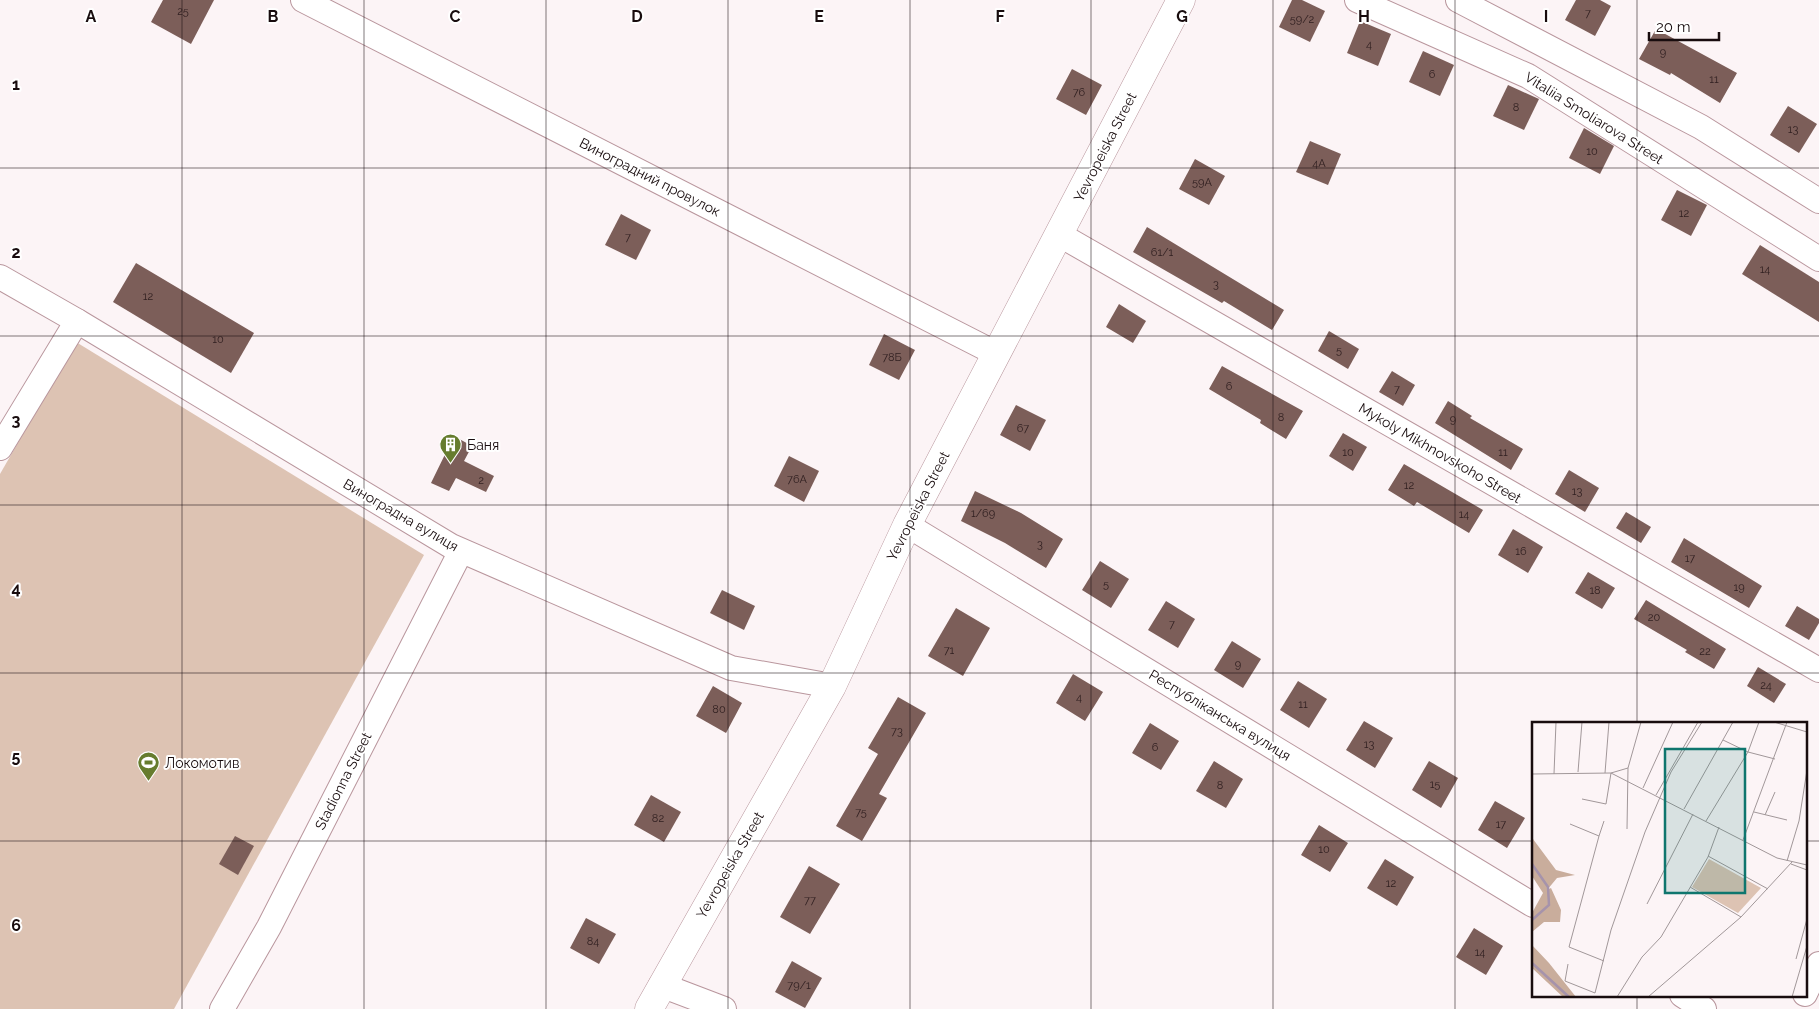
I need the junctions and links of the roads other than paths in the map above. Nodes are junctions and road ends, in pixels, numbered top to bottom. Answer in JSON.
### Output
{"nodes":[{"id":1,"x":303,"y":0,"type":"edge"},
{"id":2,"x":1181,"y":0,"type":"edge"},
{"id":3,"x":1357,"y":0,"type":"edge"},
{"id":4,"x":1458,"y":0,"type":"edge"},
{"id":5,"x":1819,"y":201,"type":"edge"},
{"id":6,"x":1060,"y":235,"type":"junction"},
{"id":7,"x":1819,"y":259,"type":"edge"},
{"id":8,"x":0,"y":277,"type":"edge"},
{"id":9,"x":77,"y":321,"type":"junction"},
{"id":10,"x":997,"y":354,"type":"junction"},
{"id":11,"x":0,"y":448,"type":"edge"},
{"id":12,"x":907,"y":525,"type":"junction"},
{"id":13,"x":461,"y":551,"type":"junction"},
{"id":14,"x":1819,"y":670,"type":"edge"},
{"id":15,"x":832,"y":686,"type":"junction"},
{"id":16,"x":1532,"y":904,"type":"edge"},
{"id":17,"x":1819,"y":964,"type":"edge"},
{"id":18,"x":661,"y":985,"type":"junction"},
{"id":19,"x":1806,"y":993,"type":"edge"},
{"id":20,"x":1684,"y":996,"type":"edge"},
{"id":21,"x":1804,"y":996,"type":"edge"},
{"id":22,"x":222,"y":1009,"type":"edge"},
{"id":23,"x":649,"y":1009,"type":"edge"},
{"id":24,"x":724,"y":1009,"type":"edge"},
{"id":25,"x":1704,"y":1009,"type":"edge"},
{"id":26,"x":1798,"y":1009,"type":"edge"}],
"edges":[{"from":1,"to":10,"type":"street","name":"Виноградний провулок"},
{"from":2,"to":6,"type":"street","name":"Yevropeiska Street"},
{"from":3,"to":7,"type":"street","name":"Vitaliia Smoliarova Street"},
{"from":4,"to":5,"type":"street"},
{"from":6,"to":10,"type":"street","name":"Yevropeiska Street"},
{"from":6,"to":14,"type":"street","name":"Mykoly Mikhnovskoho Street"},
{"from":8,"to":9,"type":"street","name":"Виноградна вулиця"},
{"from":9,"to":11,"type":"street"},
{"from":9,"to":13,"type":"street","name":"Виноградна вулиця"},
{"from":10,"to":12,"type":"street","name":"Yevropeiska Street"},
{"from":12,"to":15,"type":"street","name":"Yevropeiska Street"},
{"from":12,"to":16,"type":"street","name":"Республіканська вулиця"},
{"from":13,"to":15,"type":"street","name":"Виноградна вулиця"},
{"from":13,"to":22,"type":"street","name":"Stadionna Street"},
{"from":15,"to":18,"type":"street","name":"Yevropeiska Street"},
{"from":17,"to":19,"type":"street"},
{"from":18,"to":23,"type":"street","name":"Yevropeiska Street"},
{"from":18,"to":24,"type":"street"},
{"from":20,"to":25,"type":"street"},
{"from":21,"to":26,"type":"street"}]}
